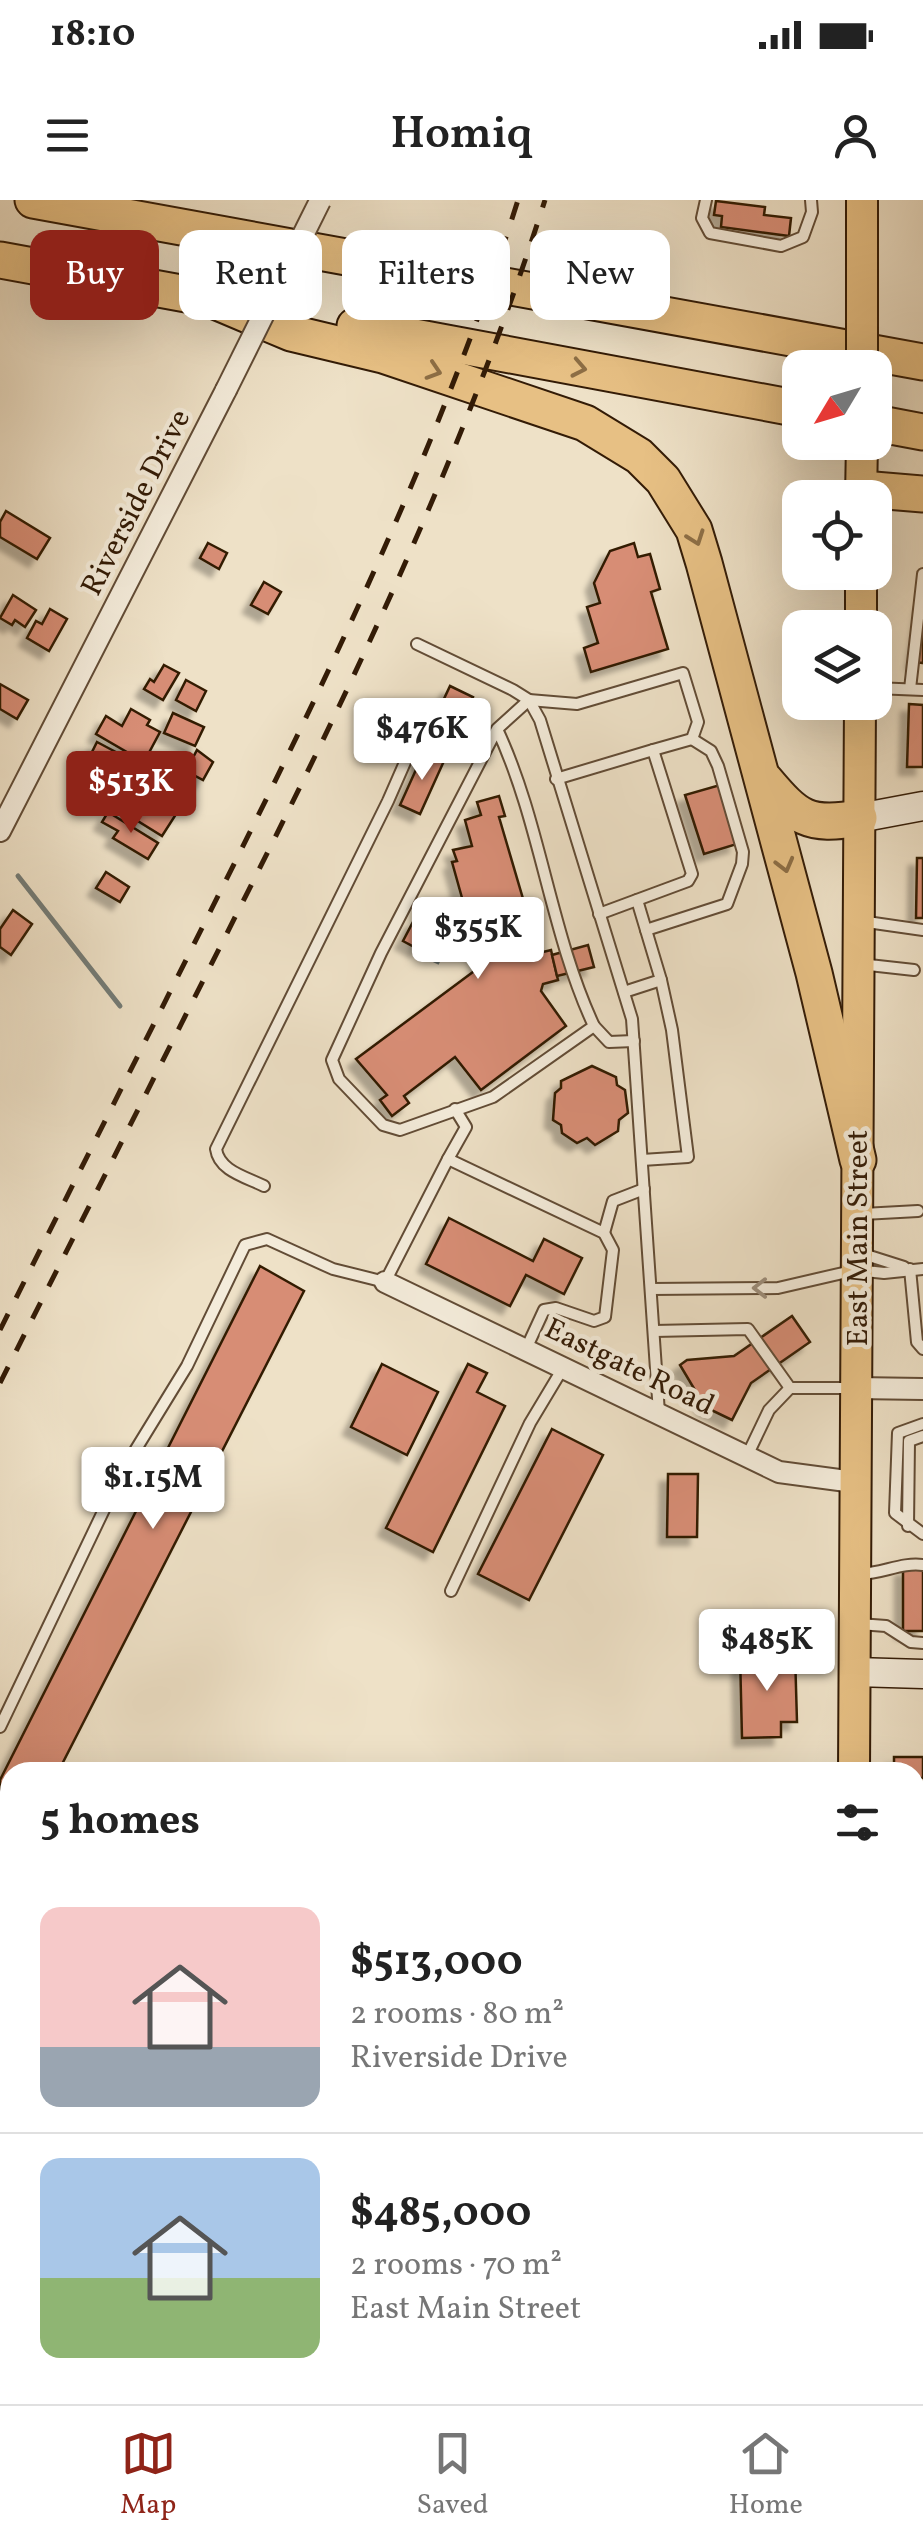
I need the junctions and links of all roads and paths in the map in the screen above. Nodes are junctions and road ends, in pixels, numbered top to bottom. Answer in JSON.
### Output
{"nodes":[{"id":1,"x":33,"y":200,"type":"edge"},
{"id":2,"x":321,"y":200,"type":"edge"},
{"id":3,"x":706,"y":200,"type":"edge"},
{"id":4,"x":811,"y":200,"type":"edge"},
{"id":5,"x":862,"y":200,"type":"edge"},
{"id":6,"x":0,"y":260,"type":"edge"},
{"id":7,"x":179,"y":293,"type":"edge"},
{"id":8,"x":322,"y":319,"type":"edge"},
{"id":9,"x":260,"y":320,"type":"edge"},
{"id":10,"x":782,"y":336,"type":"junction"},
{"id":11,"x":923,"y":342,"type":"edge"},
{"id":12,"x":862,"y":350,"type":"edge"},
{"id":13,"x":923,"y":362,"type":"edge"},
{"id":14,"x":782,"y":406,"type":"edge"},
{"id":15,"x":892,"y":426,"type":"edge"},
{"id":16,"x":923,"y":432,"type":"edge"},
{"id":17,"x":892,"y":491,"type":"edge"},
{"id":18,"x":923,"y":494,"type":"edge"},
{"id":19,"x":923,"y":574,"type":"edge"},
{"id":20,"x":417,"y":644,"type":"dead end"},
{"id":21,"x":892,"y":689,"type":"edge"},
{"id":22,"x":910,"y":690,"type":"junction"},
{"id":23,"x":923,"y":690,"type":"edge"},
{"id":24,"x":529,"y":700,"type":"junction"},
{"id":25,"x":860,"y":720,"type":"edge"},
{"id":26,"x":420,"y":728,"type":"dead end"},
{"id":27,"x":498,"y":729,"type":"junction"},
{"id":28,"x":692,"y":738,"type":"junction"},
{"id":29,"x":653,"y":750,"type":"junction"},
{"id":30,"x":758,"y":772,"type":"junction"},
{"id":31,"x":556,"y":779,"type":"junction"},
{"id":32,"x":923,"y":806,"type":"edge"},
{"id":33,"x":859,"y":818,"type":"junction"},
{"id":34,"x":0,"y":831,"type":"edge"},
{"id":35,"x":637,"y":900,"type":"junction"},
{"id":36,"x":599,"y":914,"type":"junction"},
{"id":37,"x":859,"y":921,"type":"junction"},
{"id":38,"x":646,"y":930,"type":"junction"},
{"id":39,"x":923,"y":930,"type":"edge"},
{"id":40,"x":859,"y":964,"type":"junction"},
{"id":41,"x":914,"y":970,"type":"dead end"},
{"id":42,"x":661,"y":980,"type":"junction"},
{"id":43,"x":624,"y":992,"type":"junction"},
{"id":44,"x":594,"y":1026,"type":"junction"},
{"id":45,"x":634,"y":1041,"type":"junction"},
{"id":46,"x":455,"y":1109,"type":"junction"},
{"id":47,"x":448,"y":1159,"type":"junction"},
{"id":48,"x":642,"y":1160,"type":"junction"},
{"id":49,"x":858,"y":1160,"type":"junction"},
{"id":50,"x":264,"y":1186,"type":"dead end"},
{"id":51,"x":644,"y":1190,"type":"junction"},
{"id":52,"x":918,"y":1211,"type":"dead end"},
{"id":53,"x":857,"y":1214,"type":"junction"},
{"id":54,"x":604,"y":1233,"type":"junction"},
{"id":55,"x":856,"y":1260,"type":"junction"},
{"id":56,"x":910,"y":1268,"type":"junction"},
{"id":57,"x":923,"y":1269,"type":"edge"},
{"id":58,"x":385,"y":1282,"type":"junction"},
{"id":59,"x":651,"y":1290,"type":"junction"},
{"id":60,"x":654,"y":1331,"type":"junction"},
{"id":61,"x":526,"y":1348,"type":"junction"},
{"id":62,"x":923,"y":1349,"type":"edge"},
{"id":63,"x":564,"y":1367,"type":"junction"},
{"id":64,"x":790,"y":1388,"type":"junction"},
{"id":65,"x":856,"y":1388,"type":"junction"},
{"id":66,"x":923,"y":1389,"type":"edge"},
{"id":67,"x":659,"y":1414,"type":"junction"},
{"id":68,"x":923,"y":1424,"type":"edge"},
{"id":69,"x":923,"y":1436,"type":"edge"},
{"id":70,"x":746,"y":1456,"type":"junction"},
{"id":71,"x":854,"y":1482,"type":"junction"},
{"id":72,"x":908,"y":1526,"type":"junction"},
{"id":73,"x":923,"y":1534,"type":"edge"},
{"id":74,"x":923,"y":1565,"type":"edge"},
{"id":75,"x":854,"y":1574,"type":"junction"},
{"id":76,"x":450,"y":1591,"type":"dead end"},
{"id":77,"x":855,"y":1623,"type":"junction"},
{"id":78,"x":923,"y":1643,"type":"edge"},
{"id":79,"x":855,"y":1672,"type":"junction"},
{"id":80,"x":923,"y":1674,"type":"edge"},
{"id":81,"x":0,"y":1727,"type":"edge"},
{"id":82,"x":854,"y":1762,"type":"edge"}],
"edges":[{"from":1,"to":10,"type":"highway"},
{"from":2,"to":34,"type":"street","name":"Riverside Drive","bridge":true},
{"from":3,"to":4,"type":"lane"},
{"from":5,"to":12,"type":"main road","bridge":true},
{"from":6,"to":7,"type":"highway"},
{"from":8,"to":14,"type":"highway","one_way":true},
{"from":9,"to":30,"type":"highway","one_way":true},
{"from":10,"to":11,"type":"highway"},
{"from":10,"to":13,"type":"highway"},
{"from":15,"to":16,"type":"highway"},
{"from":17,"to":18,"type":"highway"},
{"from":19,"to":22,"type":"lane"},
{"from":20,"to":24,"type":"lane"},
{"from":21,"to":22,"type":"lane"},
{"from":22,"to":23,"type":"lane"},
{"from":24,"to":27,"type":"lane"},
{"from":24,"to":28,"type":"lane"},
{"from":24,"to":31,"type":"lane"},
{"from":25,"to":33,"type":"main road","name":"East Main Street"},
{"from":26,"to":50,"type":"lane"},
{"from":27,"to":44,"type":"lane"},
{"from":27,"to":46,"type":"lane"},
{"from":28,"to":29,"type":"lane"},
{"from":28,"to":38,"type":"lane"},
{"from":29,"to":31,"type":"lane"},
{"from":29,"to":35,"type":"lane"},
{"from":30,"to":33,"type":"highway"},
{"from":30,"to":49,"type":"highway","one_way":true},
{"from":31,"to":36,"type":"lane"},
{"from":32,"to":33,"type":"main road"},
{"from":33,"to":37,"type":"main road","name":"East Main Street"},
{"from":35,"to":36,"type":"lane"},
{"from":35,"to":38,"type":"lane"},
{"from":36,"to":43,"type":"lane"},
{"from":37,"to":39,"type":"lane"},
{"from":37,"to":40,"type":"main road","name":"East Main Street"},
{"from":38,"to":42,"type":"lane"},
{"from":40,"to":41,"type":"lane"},
{"from":40,"to":49,"type":"main road","name":"East Main Street"},
{"from":42,"to":43,"type":"lane"},
{"from":42,"to":48,"type":"lane"},
{"from":43,"to":45,"type":"lane"},
{"from":44,"to":45,"type":"lane"},
{"from":44,"to":46,"type":"lane"},
{"from":45,"to":48,"type":"lane"},
{"from":46,"to":47,"type":"lane"},
{"from":47,"to":54,"type":"lane"},
{"from":47,"to":58,"type":"lane"},
{"from":48,"to":51,"type":"lane"},
{"from":49,"to":53,"type":"main road","name":"East Main Street"},
{"from":51,"to":54,"type":"lane"},
{"from":51,"to":59,"type":"lane"},
{"from":52,"to":53,"type":"lane"},
{"from":53,"to":55,"type":"main road","name":"East Main Street"},
{"from":54,"to":61,"type":"lane"},
{"from":55,"to":56,"type":"lane"},
{"from":55,"to":56,"type":"lane"},
{"from":55,"to":59,"type":"lane","one_way":true},
{"from":55,"to":65,"type":"main road","name":"East Main Street"},
{"from":56,"to":57,"type":"lane"},
{"from":56,"to":62,"type":"lane"},
{"from":58,"to":61,"type":"street","name":"Eastgate Road"},
{"from":58,"to":81,"type":"lane"},
{"from":59,"to":60,"type":"lane"},
{"from":60,"to":64,"type":"lane"},
{"from":60,"to":67,"type":"lane"},
{"from":61,"to":63,"type":"street","name":"Eastgate Road"},
{"from":63,"to":67,"type":"street","name":"Eastgate Road"},
{"from":63,"to":76,"type":"lane"},
{"from":64,"to":65,"type":"lane"},
{"from":64,"to":70,"type":"lane"},
{"from":65,"to":66,"type":"street"},
{"from":65,"to":71,"type":"main road","name":"East Main Street"},
{"from":67,"to":70,"type":"street","name":"Eastgate Road"},
{"from":68,"to":72,"type":"lane"},
{"from":69,"to":72,"type":"lane"},
{"from":70,"to":71,"type":"street","name":"Eastgate Road"},
{"from":71,"to":75,"type":"main road","name":"East Main Street"},
{"from":72,"to":73,"type":"lane"},
{"from":74,"to":75,"type":"lane"},
{"from":75,"to":77,"type":"main road","name":"East Main Street"},
{"from":77,"to":78,"type":"lane"},
{"from":77,"to":79,"type":"main road","name":"East Main Street"},
{"from":79,"to":80,"type":"main road"},
{"from":79,"to":82,"type":"main road","name":"East Main Street"}]}
